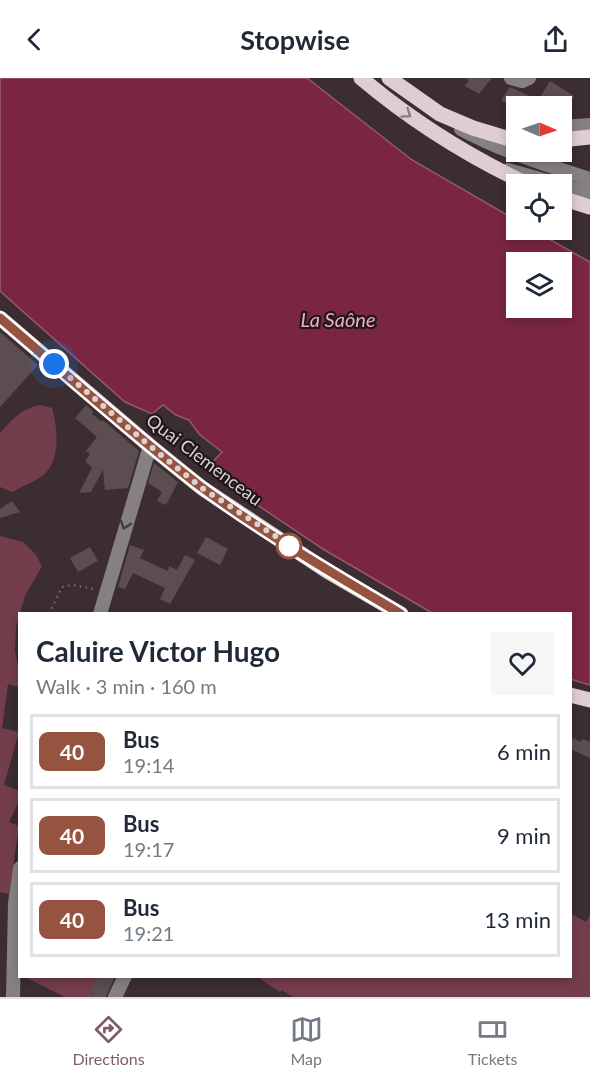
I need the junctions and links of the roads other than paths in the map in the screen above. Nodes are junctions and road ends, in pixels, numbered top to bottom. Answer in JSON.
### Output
{"nodes":[{"id":1,"x":361,"y":78,"type":"edge"},
{"id":2,"x":389,"y":78,"type":"edge"},
{"id":3,"x":511,"y":78,"type":"edge"},
{"id":4,"x":529,"y":78,"type":"edge"},
{"id":5,"x":440,"y":114,"type":"junction"},
{"id":6,"x":590,"y":125,"type":"edge"},
{"id":7,"x":572,"y":126,"type":"edge"},
{"id":8,"x":506,"y":131,"type":"edge"},
{"id":9,"x":488,"y":132,"type":"junction"},
{"id":10,"x":590,"y":137,"type":"edge"},
{"id":11,"x":506,"y":138,"type":"edge"},
{"id":12,"x":572,"y":139,"type":"edge"},
{"id":13,"x":506,"y":148,"type":"edge"},
{"id":14,"x":551,"y":162,"type":"edge"},
{"id":15,"x":489,"y":164,"type":"junction"},
{"id":16,"x":508,"y":174,"type":"edge"},
{"id":17,"x":516,"y":174,"type":"edge"},
{"id":18,"x":590,"y":179,"type":"edge"},
{"id":19,"x":572,"y":193,"type":"edge"},
{"id":20,"x":590,"y":193,"type":"edge"},
{"id":21,"x":572,"y":196,"type":"edge"},
{"id":22,"x":590,"y":207,"type":"edge"},
{"id":23,"x":0,"y":318,"type":"edge"},
{"id":24,"x":150,"y":446,"type":"junction"},
{"id":25,"x":101,"y":612,"type":"edge"},
{"id":26,"x":398,"y":612,"type":"edge"},
{"id":27,"x":572,"y":696,"type":"edge"},
{"id":28,"x":590,"y":700,"type":"edge"},
{"id":29,"x":18,"y":882,"type":"edge"},
{"id":30,"x":124,"y":978,"type":"edge"},
{"id":31,"x":13,"y":997,"type":"edge"},
{"id":32,"x":115,"y":997,"type":"edge"}],
"edges":[{"from":1,"to":15,"type":"main road","one_way":true},
{"from":2,"to":5,"type":"main road"},
{"from":3,"to":4,"type":"street"},
{"from":5,"to":9,"type":"main road"},
{"from":5,"to":13,"type":"street"},
{"from":6,"to":7,"type":"street"},
{"from":8,"to":9,"type":"street"},
{"from":9,"to":11,"type":"main road"},
{"from":10,"to":12,"type":"main road"},
{"from":14,"to":18,"type":"street"},
{"from":15,"to":16,"type":"main road"},
{"from":15,"to":17,"type":"street"},
{"from":19,"to":20,"type":"street"},
{"from":21,"to":22,"type":"main road"},
{"from":23,"to":24,"type":"main road","name":"Quai Clemenceau"},
{"from":24,"to":25,"type":"street","one_way":true},
{"from":24,"to":26,"type":"main road","name":"Quai Clemenceau"},
{"from":27,"to":28,"type":"main road"},
{"from":29,"to":31,"type":"street"},
{"from":30,"to":32,"type":"street"}]}
